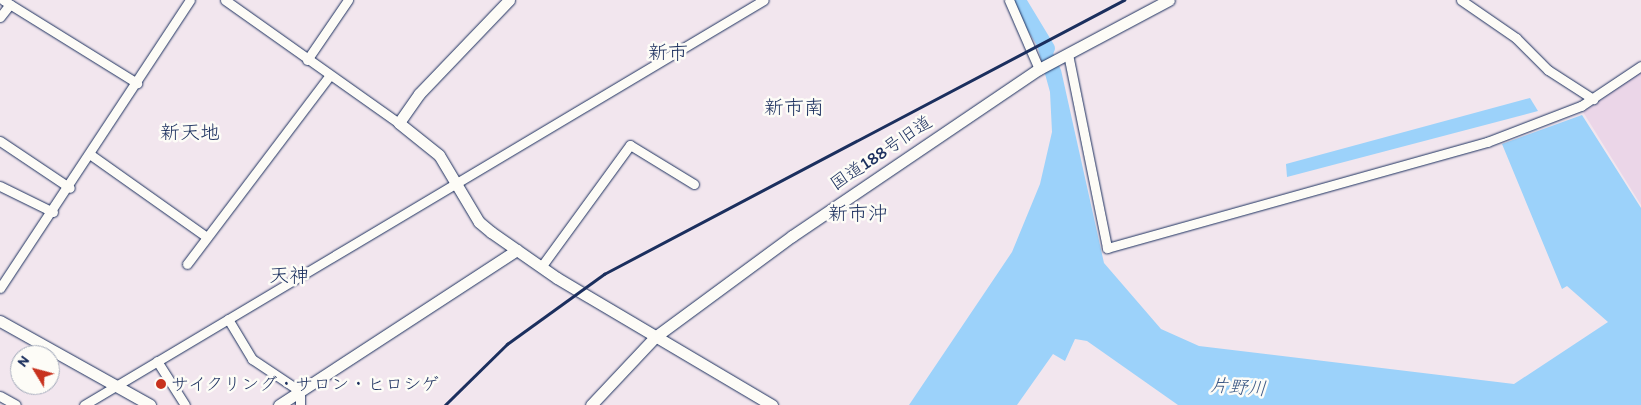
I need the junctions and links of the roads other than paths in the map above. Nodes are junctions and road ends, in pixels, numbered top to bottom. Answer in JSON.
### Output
{"nodes":[{"id":1,"x":190,"y":0,"type":"edge"},
{"id":2,"x":225,"y":0,"type":"edge"},
{"id":3,"x":348,"y":0,"type":"edge"},
{"id":4,"x":509,"y":0,"type":"edge"},
{"id":5,"x":764,"y":0,"type":"edge"},
{"id":6,"x":1009,"y":0,"type":"edge"},
{"id":7,"x":1169,"y":0,"type":"edge"},
{"id":8,"x":1461,"y":0,"type":"edge"},
{"id":9,"x":6,"y":2,"type":"edge"},
{"id":10,"x":23,"y":4,"type":"edge"},
{"id":11,"x":0,"y":17,"type":"edge"},
{"id":12,"x":1066,"y":55,"type":"junction"},
{"id":13,"x":307,"y":60,"type":"junction"},
{"id":14,"x":1641,"y":66,"type":"edge"},
{"id":15,"x":1042,"y":68,"type":"junction"},
{"id":16,"x":329,"y":76,"type":"junction"},
{"id":17,"x":137,"y":83,"type":"junction"},
{"id":18,"x":1593,"y":99,"type":"junction"},
{"id":19,"x":398,"y":123,"type":"junction"},
{"id":20,"x":0,"y":141,"type":"edge"},
{"id":21,"x":91,"y":154,"type":"junction"},
{"id":22,"x":457,"y":183,"type":"junction"},
{"id":23,"x":694,"y":184,"type":"dead end"},
{"id":24,"x":0,"y":186,"type":"edge"},
{"id":25,"x":70,"y":188,"type":"junction"},
{"id":26,"x":53,"y":212,"type":"junction"},
{"id":27,"x":207,"y":237,"type":"junction"},
{"id":28,"x":517,"y":250,"type":"junction"},
{"id":29,"x":188,"y":264,"type":"dead end"},
{"id":30,"x":541,"y":268,"type":"junction"},
{"id":31,"x":0,"y":288,"type":"edge"},
{"id":32,"x":228,"y":319,"type":"junction"},
{"id":33,"x":0,"y":321,"type":"edge"},
{"id":34,"x":655,"y":337,"type":"junction"},
{"id":35,"x":156,"y":361,"type":"junction"},
{"id":36,"x":116,"y":385,"type":"junction"},
{"id":37,"x":300,"y":391,"type":"junction"},
{"id":38,"x":0,"y":396,"type":"edge"},
{"id":39,"x":16,"y":405,"type":"edge"},
{"id":40,"x":84,"y":405,"type":"edge"},
{"id":41,"x":150,"y":405,"type":"edge"},
{"id":42,"x":185,"y":405,"type":"edge"},
{"id":43,"x":280,"y":405,"type":"edge"},
{"id":44,"x":300,"y":405,"type":"edge"},
{"id":45,"x":591,"y":405,"type":"edge"},
{"id":46,"x":772,"y":405,"type":"edge"}],
"edges":[{"from":1,"to":17,"type":"street"},
{"from":2,"to":13,"type":"street"},
{"from":3,"to":13,"type":"street"},
{"from":4,"to":19,"type":"street"},
{"from":5,"to":22,"type":"street"},
{"from":6,"to":15,"type":"street"},
{"from":7,"to":12,"type":"street","name":"国道188号旧道"},
{"from":8,"to":18,"type":"street"},
{"from":9,"to":10,"type":"street"},
{"from":9,"to":11,"type":"street"},
{"from":10,"to":17,"type":"street"},
{"from":12,"to":15,"type":"street","name":"国道188号旧道"},
{"from":12,"to":18,"type":"street"},
{"from":13,"to":16,"type":"street"},
{"from":14,"to":18,"type":"street"},
{"from":15,"to":34,"type":"street","name":"国道188号旧道"},
{"from":16,"to":19,"type":"street"},
{"from":16,"to":27,"type":"street"},
{"from":17,"to":21,"type":"street"},
{"from":19,"to":22,"type":"street"},
{"from":20,"to":25,"type":"street"},
{"from":21,"to":25,"type":"street"},
{"from":21,"to":27,"type":"street"},
{"from":22,"to":28,"type":"street"},
{"from":22,"to":32,"type":"street"},
{"from":23,"to":30,"type":"street"},
{"from":24,"to":26,"type":"street"},
{"from":25,"to":26,"type":"street"},
{"from":26,"to":31,"type":"street"},
{"from":27,"to":29,"type":"street"},
{"from":28,"to":30,"type":"street"},
{"from":28,"to":37,"type":"street"},
{"from":30,"to":34,"type":"street"},
{"from":32,"to":35,"type":"street"},
{"from":32,"to":37,"type":"street"},
{"from":33,"to":36,"type":"street"},
{"from":34,"to":45,"type":"street","name":"国道188号旧道"},
{"from":34,"to":46,"type":"street"},
{"from":35,"to":36,"type":"street"},
{"from":35,"to":42,"type":"street"},
{"from":36,"to":40,"type":"street"},
{"from":36,"to":41,"type":"street"},
{"from":37,"to":43,"type":"street"},
{"from":37,"to":44,"type":"street"},
{"from":38,"to":39,"type":"street"}]}
